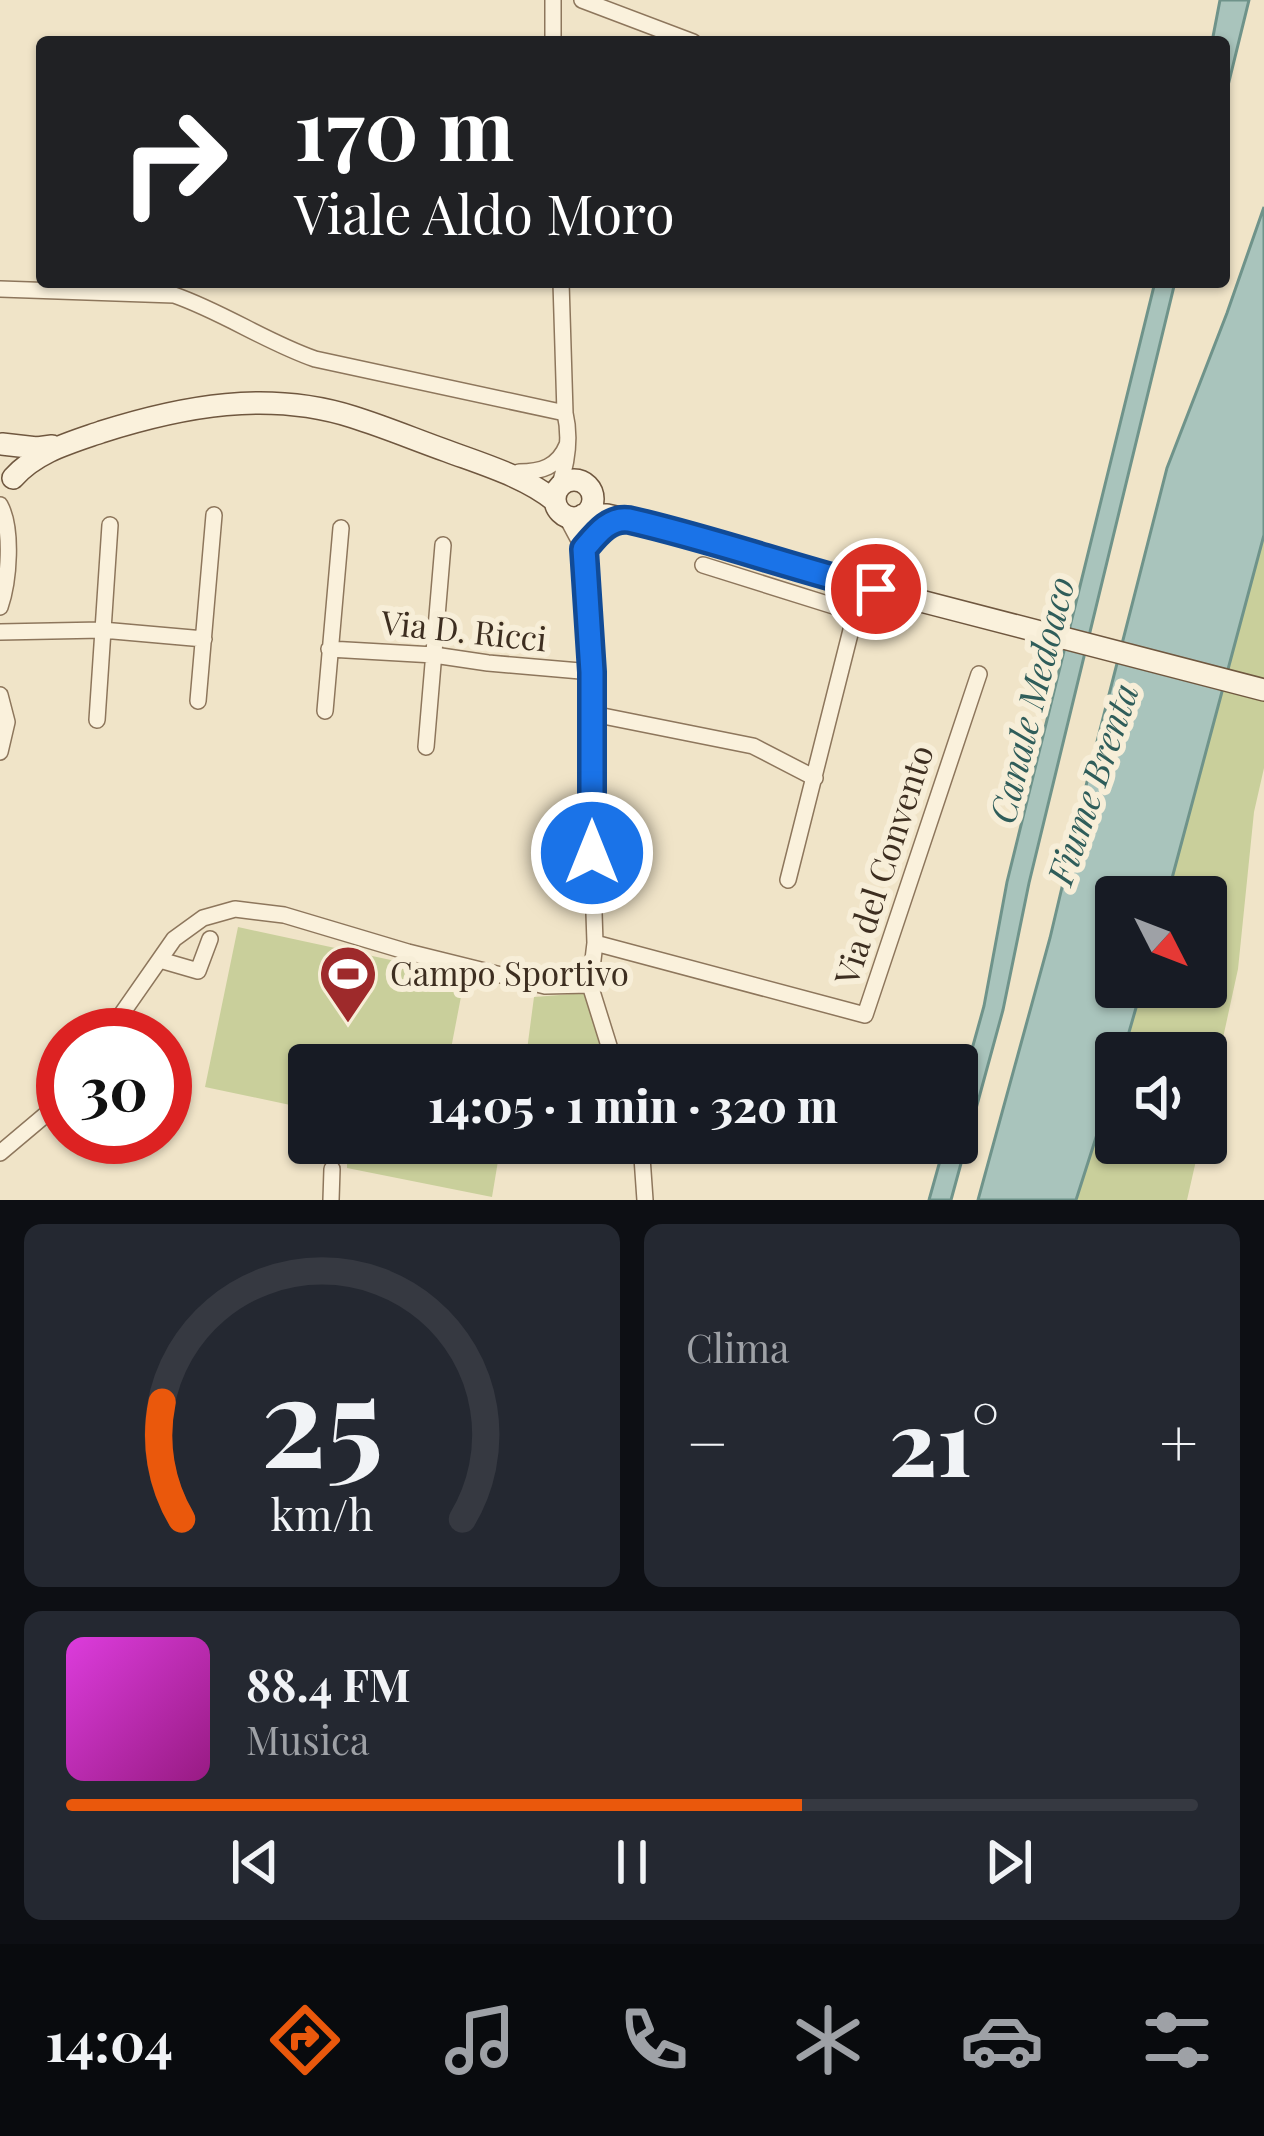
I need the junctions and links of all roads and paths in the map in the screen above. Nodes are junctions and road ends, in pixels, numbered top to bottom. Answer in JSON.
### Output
{"nodes":[{"id":1,"x":553,"y":0,"type":"edge"},
{"id":2,"x":582,"y":0,"type":"edge"},
{"id":3,"x":554,"y":36,"type":"edge"},
{"id":4,"x":677,"y":36,"type":"edge"},
{"id":5,"x":561,"y":288,"type":"edge"},
{"id":6,"x":0,"y":289,"type":"edge"},
{"id":7,"x":566,"y":412,"type":"junction"},
{"id":8,"x":1,"y":444,"type":"edge"},
{"id":9,"x":64,"y":445,"type":"junction"},
{"id":10,"x":567,"y":450,"type":"junction"},
{"id":11,"x":487,"y":466,"type":"junction"},
{"id":12,"x":519,"y":472,"type":"junction"},
{"id":13,"x":8,"y":485,"type":"edge"},
{"id":14,"x":570,"y":497,"type":"junction"},
{"id":15,"x":0,"y":505,"type":"edge"},
{"id":16,"x":214,"y":515,"type":"dead end"},
{"id":17,"x":622,"y":519,"type":"junction"},
{"id":18,"x":110,"y":525,"type":"dead end"},
{"id":19,"x":6,"y":526,"type":"junction"},
{"id":20,"x":341,"y":528,"type":"dead end"},
{"id":21,"x":679,"y":531,"type":"junction"},
{"id":22,"x":443,"y":545,"type":"dead end"},
{"id":23,"x":584,"y":549,"type":"junction"},
{"id":24,"x":704,"y":565,"type":"dead end"},
{"id":25,"x":0,"y":607,"type":"edge"},
{"id":26,"x":102,"y":630,"type":"junction"},
{"id":27,"x":0,"y":632,"type":"edge"},
{"id":28,"x":204,"y":639,"type":"junction"},
{"id":29,"x":329,"y":649,"type":"junction"},
{"id":30,"x":434,"y":655,"type":"junction"},
{"id":31,"x":592,"y":672,"type":"junction"},
{"id":32,"x":979,"y":674,"type":"dead end"},
{"id":33,"x":1264,"y":690,"type":"edge"},
{"id":34,"x":0,"y":695,"type":"edge"},
{"id":35,"x":198,"y":701,"type":"dead end"},
{"id":36,"x":326,"y":711,"type":"dead end"},
{"id":37,"x":593,"y":714,"type":"junction"},
{"id":38,"x":97,"y":720,"type":"dead end"},
{"id":39,"x":426,"y":747,"type":"dead end"},
{"id":40,"x":0,"y":752,"type":"edge"},
{"id":41,"x":815,"y":778,"type":"junction"},
{"id":42,"x":788,"y":880,"type":"dead end"},
{"id":43,"x":210,"y":939,"type":"dead end"},
{"id":44,"x":595,"y":943,"type":"junction"},
{"id":45,"x":160,"y":960,"type":"junction"},
{"id":46,"x":590,"y":985,"type":"junction"},
{"id":47,"x":126,"y":1008,"type":"edge"},
{"id":48,"x":608,"y":1044,"type":"edge"},
{"id":49,"x":36,"y":1123,"type":"edge"},
{"id":50,"x":0,"y":1153,"type":"edge"},
{"id":51,"x":642,"y":1164,"type":"edge"},
{"id":52,"x":332,"y":1169,"type":"dead end"},
{"id":53,"x":331,"y":1200,"type":"edge"},
{"id":54,"x":645,"y":1200,"type":"edge"}],
"edges":[{"from":1,"to":3,"type":"street"},
{"from":2,"to":4,"type":"street"},
{"from":5,"to":7,"type":"street"},
{"from":6,"to":7,"type":"street"},
{"from":7,"to":10,"type":"street"},
{"from":8,"to":9,"type":"main road"},
{"from":8,"to":13,"type":"main road"},
{"from":9,"to":11,"type":"main road"},
{"from":9,"to":13,"type":"main road"},
{"from":10,"to":12,"type":"street"},
{"from":10,"to":14,"type":"street"},
{"from":11,"to":12,"type":"main road"},
{"from":11,"to":14,"type":"main road"},
{"from":12,"to":14,"type":"main road"},
{"from":13,"to":19,"type":"street"},
{"from":14,"to":17,"type":"main road"},
{"from":14,"to":21,"type":"main road"},
{"from":14,"to":23,"type":"street"},
{"from":15,"to":19,"type":"street"},
{"from":16,"to":28,"type":"street"},
{"from":17,"to":21,"type":"main road"},
{"from":17,"to":23,"type":"street"},
{"from":18,"to":26,"type":"street"},
{"from":19,"to":25,"type":"street"},
{"from":20,"to":29,"type":"street"},
{"from":21,"to":33,"type":"main road"},
{"from":22,"to":30,"type":"street"},
{"from":23,"to":31,"type":"street"},
{"from":24,"to":41,"type":"street"},
{"from":26,"to":27,"type":"street"},
{"from":26,"to":28,"type":"street"},
{"from":26,"to":38,"type":"street"},
{"from":28,"to":35,"type":"street"},
{"from":29,"to":30,"type":"street","name":"Via D. Ricci"},
{"from":29,"to":36,"type":"street"},
{"from":30,"to":31,"type":"street","name":"Via D. Ricci"},
{"from":30,"to":39,"type":"street"},
{"from":31,"to":37,"type":"street"},
{"from":32,"to":44,"type":"street","name":"Via del Convento"},
{"from":34,"to":40,"type":"street"},
{"from":37,"to":41,"type":"street"},
{"from":37,"to":44,"type":"street"},
{"from":41,"to":42,"type":"street"},
{"from":43,"to":45,"type":"street"},
{"from":44,"to":46,"type":"street"},
{"from":45,"to":46,"type":"street"},
{"from":45,"to":47,"type":"street"},
{"from":46,"to":48,"type":"street"},
{"from":49,"to":50,"type":"street"},
{"from":51,"to":54,"type":"street"},
{"from":52,"to":53,"type":"street"}]}
